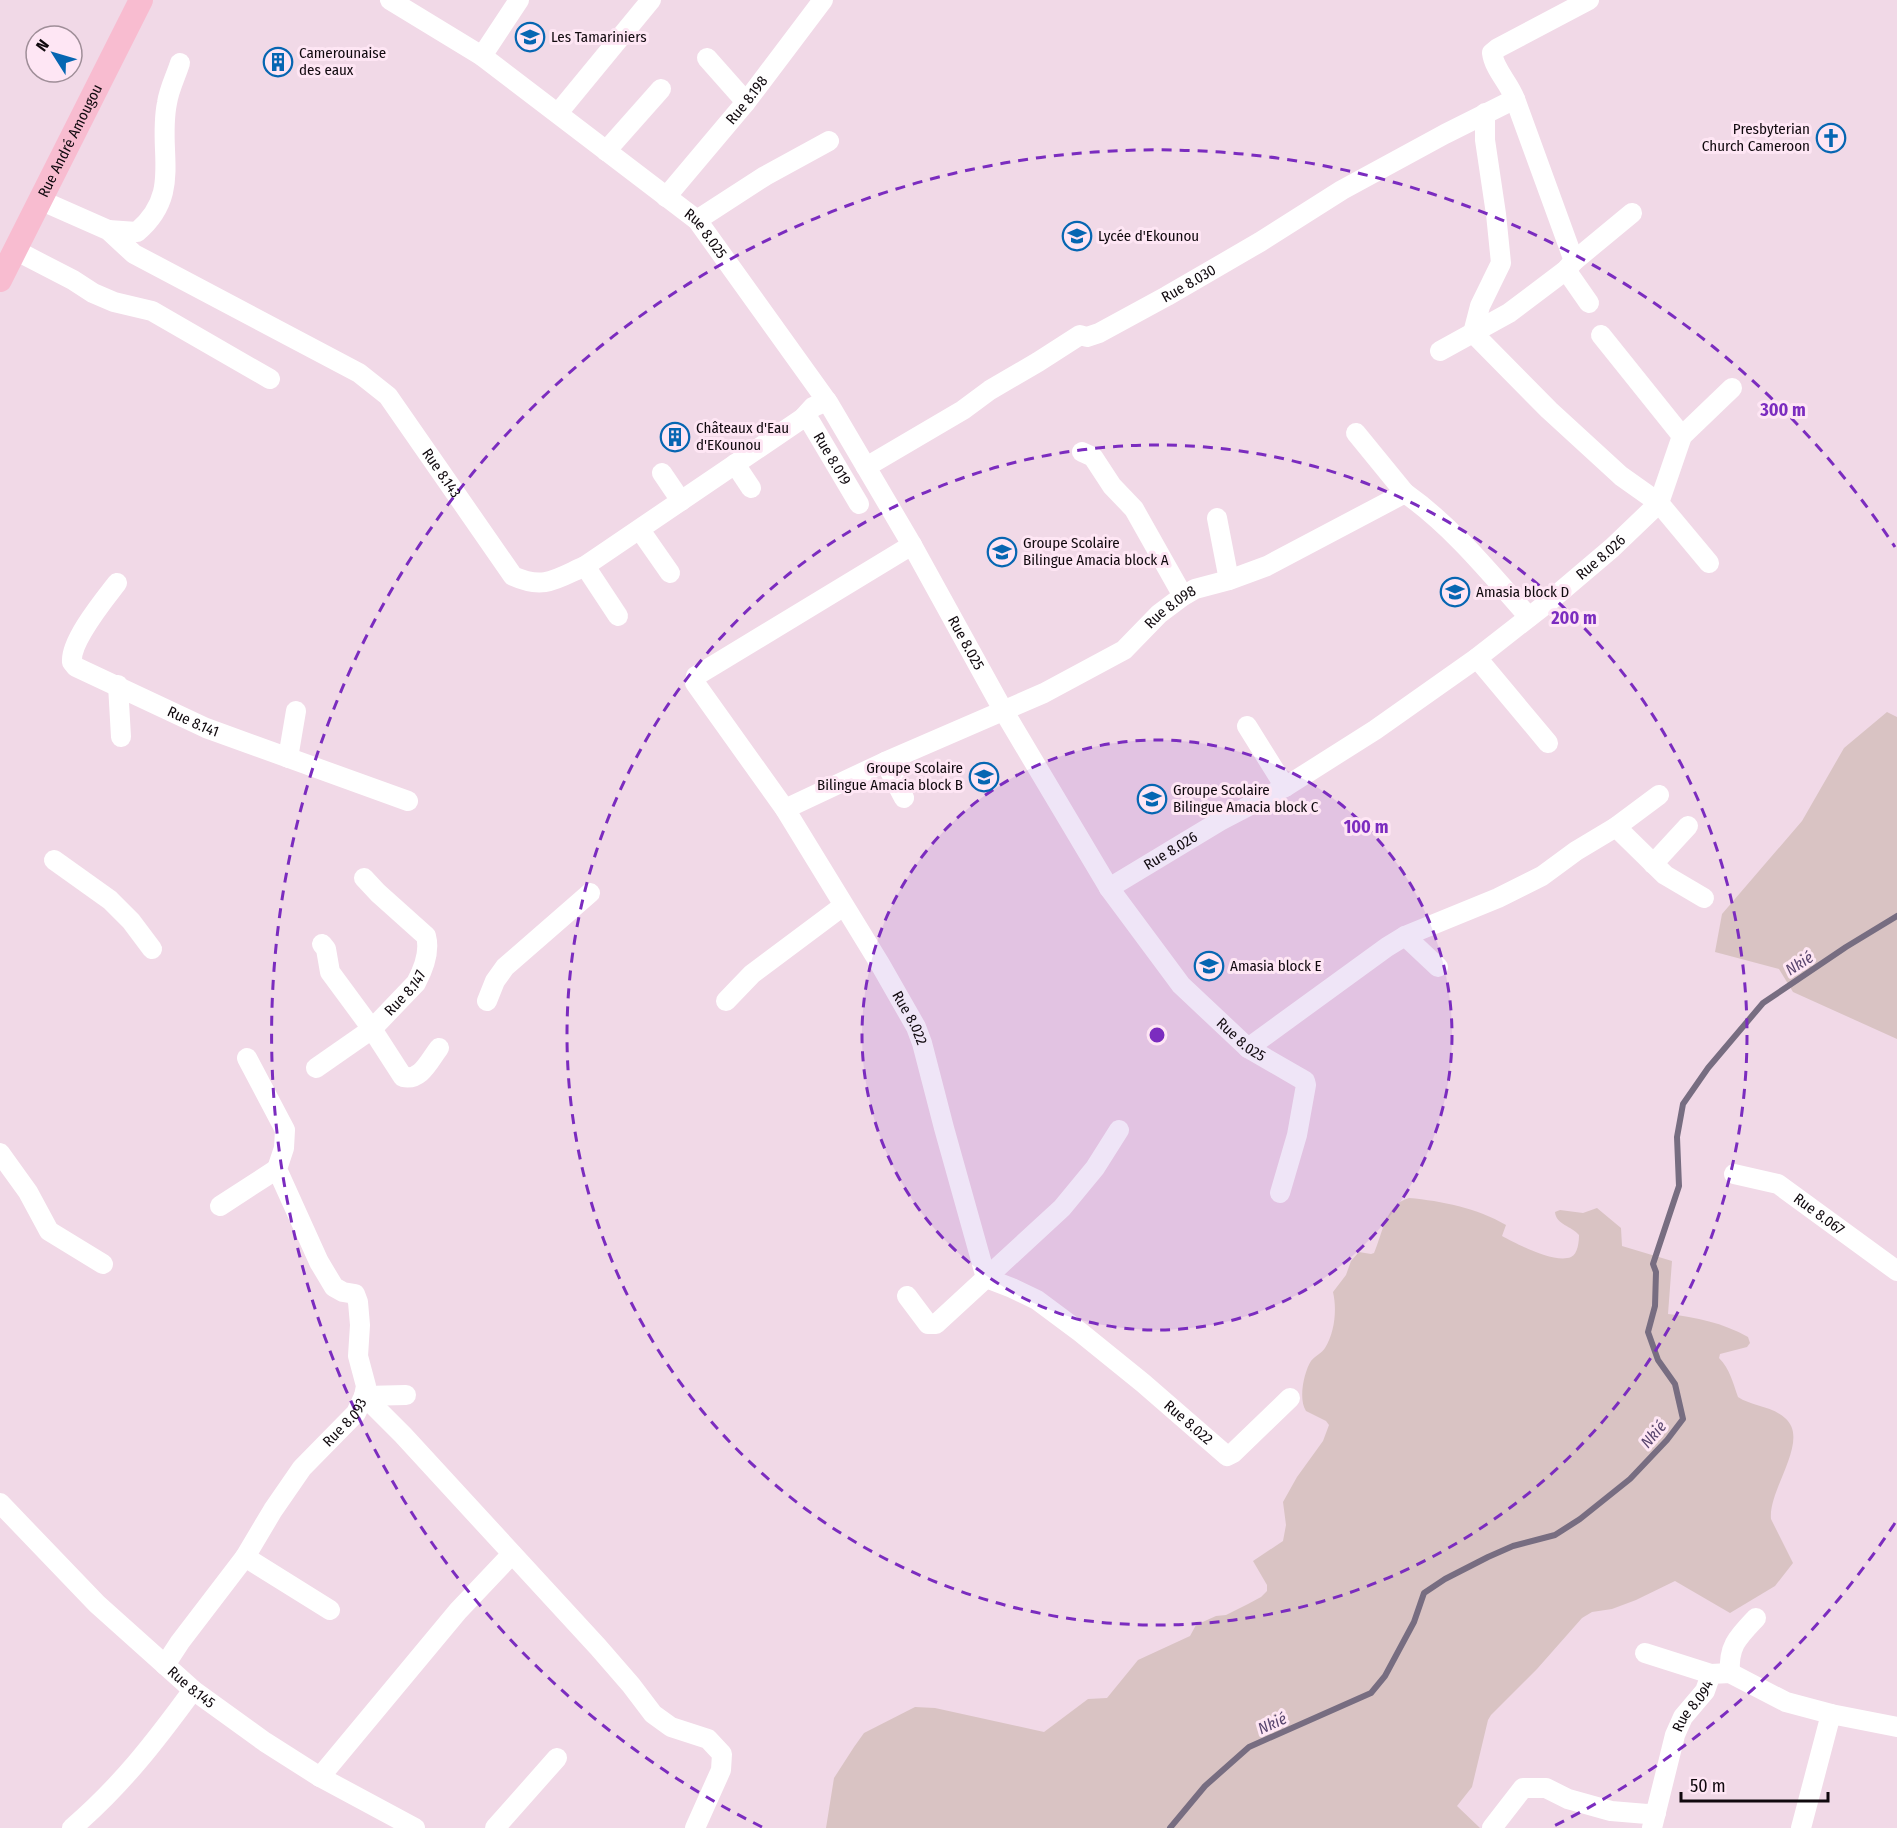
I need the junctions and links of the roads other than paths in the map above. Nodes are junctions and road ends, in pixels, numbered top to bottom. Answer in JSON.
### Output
{"nodes":[{"id":1,"x":141,"y":0,"type":"edge"},
{"id":2,"x":390,"y":0,"type":"edge"},
{"id":3,"x":519,"y":0,"type":"edge"},
{"id":4,"x":651,"y":0,"type":"edge"},
{"id":5,"x":823,"y":0,"type":"edge"},
{"id":6,"x":1589,"y":0,"type":"edge"},
{"id":7,"x":482,"y":56,"type":"junction"},
{"id":8,"x":707,"y":58,"type":"dead end"},
{"id":9,"x":180,"y":63,"type":"dead end"},
{"id":10,"x":661,"y":89,"type":"dead end"},
{"id":11,"x":1515,"y":99,"type":"junction"},
{"id":12,"x":746,"y":102,"type":"junction"},
{"id":13,"x":558,"y":113,"type":"junction"},
{"id":14,"x":1485,"y":113,"type":"junction"},
{"id":15,"x":829,"y":141,"type":"dead end"},
{"id":16,"x":606,"y":151,"type":"junction"},
{"id":17,"x":666,"y":197,"type":"junction"},
{"id":18,"x":40,"y":200,"type":"junction"},
{"id":19,"x":1632,"y":213,"type":"dead end"},
{"id":20,"x":697,"y":220,"type":"junction"},
{"id":21,"x":108,"y":230,"type":"junction"},
{"id":22,"x":15,"y":250,"type":"junction"},
{"id":23,"x":1570,"y":265,"type":"junction"},
{"id":24,"x":0,"y":280,"type":"edge"},
{"id":25,"x":1589,"y":303,"type":"dead end"},
{"id":26,"x":1473,"y":333,"type":"junction"},
{"id":27,"x":1601,"y":335,"type":"dead end"},
{"id":28,"x":1440,"y":351,"type":"dead end"},
{"id":29,"x":270,"y":379,"type":"dead end"},
{"id":30,"x":1732,"y":388,"type":"dead end"},
{"id":31,"x":827,"y":400,"type":"junction"},
{"id":32,"x":803,"y":418,"type":"junction"},
{"id":33,"x":1356,"y":433,"type":"dead end"},
{"id":34,"x":1682,"y":436,"type":"junction"},
{"id":35,"x":1082,"y":453,"type":"dead end"},
{"id":36,"x":735,"y":464,"type":"junction"},
{"id":37,"x":866,"y":467,"type":"junction"},
{"id":38,"x":662,"y":473,"type":"dead end"},
{"id":39,"x":750,"y":488,"type":"dead end"},
{"id":40,"x":1405,"y":493,"type":"junction"},
{"id":41,"x":681,"y":501,"type":"junction"},
{"id":42,"x":1659,"y":503,"type":"junction"},
{"id":43,"x":859,"y":504,"type":"dead end"},
{"id":44,"x":1217,"y":518,"type":"dead end"},
{"id":45,"x":640,"y":530,"type":"junction"},
{"id":46,"x":912,"y":544,"type":"junction"},
{"id":47,"x":1709,"y":563,"type":"dead end"},
{"id":48,"x":585,"y":566,"type":"junction"},
{"id":49,"x":669,"y":573,"type":"dead end"},
{"id":50,"x":1229,"y":580,"type":"junction"},
{"id":51,"x":117,"y":583,"type":"dead end"},
{"id":52,"x":1183,"y":596,"type":"junction"},
{"id":53,"x":618,"y":616,"type":"dead end"},
{"id":54,"x":1528,"y":617,"type":"junction"},
{"id":55,"x":1477,"y":658,"type":"junction"},
{"id":56,"x":118,"y":686,"type":"junction"},
{"id":57,"x":1003,"y":710,"type":"junction"},
{"id":58,"x":296,"y":711,"type":"dead end"},
{"id":59,"x":1247,"y":726,"type":"dead end"},
{"id":60,"x":121,"y":737,"type":"dead end"},
{"id":61,"x":1548,"y":743,"type":"dead end"},
{"id":62,"x":288,"y":758,"type":"junction"},
{"id":63,"x":885,"y":762,"type":"junction"},
{"id":64,"x":1285,"y":787,"type":"junction"},
{"id":65,"x":1659,"y":795,"type":"dead end"},
{"id":66,"x":904,"y":798,"type":"dead end"},
{"id":67,"x":408,"y":801,"type":"dead end"},
{"id":68,"x":785,"y":809,"type":"junction"},
{"id":69,"x":1688,"y":825,"type":"dead end"},
{"id":70,"x":1616,"y":827,"type":"junction"},
{"id":71,"x":54,"y":860,"type":"dead end"},
{"id":72,"x":1653,"y":864,"type":"junction"},
{"id":73,"x":364,"y":878,"type":"dead end"},
{"id":74,"x":1109,"y":888,"type":"junction"},
{"id":75,"x":590,"y":893,"type":"dead end"},
{"id":76,"x":1704,"y":898,"type":"dead end"},
{"id":77,"x":843,"y":906,"type":"junction"},
{"id":78,"x":1405,"y":936,"type":"junction"},
{"id":79,"x":322,"y":944,"type":"dead end"},
{"id":80,"x":152,"y":949,"type":"dead end"},
{"id":81,"x":1438,"y":967,"type":"dead end"},
{"id":82,"x":487,"y":1001,"type":"dead end"},
{"id":83,"x":726,"y":1001,"type":"dead end"},
{"id":84,"x":372,"y":1029,"type":"junction"},
{"id":85,"x":439,"y":1048,"type":"dead end"},
{"id":86,"x":1248,"y":1048,"type":"junction"},
{"id":87,"x":247,"y":1058,"type":"dead end"},
{"id":88,"x":316,"y":1068,"type":"dead end"},
{"id":89,"x":1119,"y":1130,"type":"dead end"},
{"id":90,"x":0,"y":1153,"type":"edge"},
{"id":91,"x":277,"y":1169,"type":"junction"},
{"id":92,"x":1734,"y":1174,"type":"dead end"},
{"id":93,"x":1280,"y":1193,"type":"dead end"},
{"id":94,"x":220,"y":1206,"type":"dead end"},
{"id":95,"x":103,"y":1264,"type":"dead end"},
{"id":96,"x":1897,"y":1271,"type":"edge"},
{"id":97,"x":986,"y":1278,"type":"junction"},
{"id":98,"x":907,"y":1296,"type":"dead end"},
{"id":99,"x":406,"y":1395,"type":"dead end"},
{"id":100,"x":364,"y":1396,"type":"junction"},
{"id":101,"x":1290,"y":1398,"type":"dead end"},
{"id":102,"x":0,"y":1503,"type":"edge"},
{"id":103,"x":512,"y":1554,"type":"junction"},
{"id":104,"x":245,"y":1557,"type":"junction"},
{"id":105,"x":330,"y":1610,"type":"dead end"},
{"id":106,"x":1756,"y":1618,"type":"dead end"},
{"id":107,"x":1645,"y":1653,"type":"dead end"},
{"id":108,"x":165,"y":1665,"type":"junction"},
{"id":109,"x":1720,"y":1674,"type":"junction"},
{"id":110,"x":193,"y":1690,"type":"junction"},
{"id":111,"x":1831,"y":1714,"type":"junction"},
{"id":112,"x":1897,"y":1726,"type":"edge"},
{"id":113,"x":557,"y":1758,"type":"dead end"},
{"id":114,"x":320,"y":1777,"type":"junction"},
{"id":115,"x":1654,"y":1820,"type":"edge"},
{"id":116,"x":72,"y":1828,"type":"edge"},
{"id":117,"x":415,"y":1828,"type":"edge"},
{"id":118,"x":495,"y":1828,"type":"edge"},
{"id":119,"x":695,"y":1828,"type":"edge"},
{"id":120,"x":1492,"y":1828,"type":"edge"},
{"id":121,"x":1801,"y":1828,"type":"edge"}],
"edges":[{"from":1,"to":18,"type":"main road","name":"Rue André Amougou"},
{"from":2,"to":7,"type":"street","name":"Rue 8.025"},
{"from":3,"to":7,"type":"street"},
{"from":4,"to":13,"type":"street"},
{"from":5,"to":12,"type":"street","name":"Rue 8.198"},
{"from":6,"to":11,"type":"street"},
{"from":7,"to":13,"type":"street","name":"Rue 8.025"},
{"from":8,"to":12,"type":"street"},
{"from":9,"to":21,"type":"street"},
{"from":10,"to":16,"type":"street"},
{"from":11,"to":14,"type":"street","name":"Rue 8.030"},
{"from":11,"to":23,"type":"street"},
{"from":12,"to":17,"type":"street","name":"Rue 8.198"},
{"from":13,"to":16,"type":"street","name":"Rue 8.025"},
{"from":14,"to":26,"type":"street"},
{"from":14,"to":37,"type":"street","name":"Rue 8.030"},
{"from":15,"to":20,"type":"street"},
{"from":16,"to":17,"type":"street","name":"Rue 8.025"},
{"from":17,"to":20,"type":"street","name":"Rue 8.025"},
{"from":18,"to":21,"type":"street","name":"Rue 8.143"},
{"from":18,"to":22,"type":"main road","name":"Rue André Amougou"},
{"from":19,"to":23,"type":"street"},
{"from":20,"to":31,"type":"street","name":"Rue 8.025"},
{"from":21,"to":48,"type":"street","name":"Rue 8.143"},
{"from":22,"to":24,"type":"main road","name":"Rue André Amougou"},
{"from":22,"to":29,"type":"street"},
{"from":23,"to":25,"type":"street"},
{"from":23,"to":26,"type":"street"},
{"from":26,"to":28,"type":"street"},
{"from":26,"to":42,"type":"street"},
{"from":27,"to":34,"type":"street"},
{"from":30,"to":34,"type":"street"},
{"from":31,"to":32,"type":"street","name":"Rue 8.143"},
{"from":31,"to":37,"type":"street","name":"Rue 8.025"},
{"from":32,"to":36,"type":"street","name":"Rue 8.143"},
{"from":32,"to":43,"type":"street","name":"Rue 8.019"},
{"from":33,"to":40,"type":"street"},
{"from":34,"to":42,"type":"street"},
{"from":35,"to":52,"type":"street"},
{"from":36,"to":39,"type":"street"},
{"from":36,"to":41,"type":"street","name":"Rue 8.143"},
{"from":37,"to":46,"type":"street","name":"Rue 8.025"},
{"from":38,"to":41,"type":"street"},
{"from":40,"to":50,"type":"street","name":"Rue 8.098"},
{"from":40,"to":54,"type":"street"},
{"from":41,"to":45,"type":"street","name":"Rue 8.143"},
{"from":42,"to":47,"type":"street"},
{"from":42,"to":54,"type":"street","name":"Rue 8.026"},
{"from":44,"to":50,"type":"street"},
{"from":45,"to":48,"type":"street","name":"Rue 8.143"},
{"from":45,"to":49,"type":"street"},
{"from":46,"to":57,"type":"street","name":"Rue 8.025"},
{"from":46,"to":68,"type":"street","name":"Rue 8.022"},
{"from":48,"to":53,"type":"street"},
{"from":50,"to":52,"type":"street","name":"Rue 8.098"},
{"from":51,"to":56,"type":"street","name":"Rue 8.141"},
{"from":52,"to":57,"type":"street","name":"Rue 8.098"},
{"from":54,"to":55,"type":"street","name":"Rue 8.026"},
{"from":55,"to":61,"type":"street"},
{"from":55,"to":64,"type":"street","name":"Rue 8.026"},
{"from":56,"to":60,"type":"street"},
{"from":56,"to":62,"type":"street","name":"Rue 8.141"},
{"from":57,"to":63,"type":"street","name":"Rue 8.098"},
{"from":57,"to":74,"type":"street","name":"Rue 8.025"},
{"from":58,"to":62,"type":"street"},
{"from":59,"to":64,"type":"street"},
{"from":62,"to":67,"type":"street","name":"Rue 8.141"},
{"from":63,"to":66,"type":"street"},
{"from":63,"to":68,"type":"street","name":"Rue 8.098"},
{"from":64,"to":74,"type":"street","name":"Rue 8.026"},
{"from":65,"to":70,"type":"street"},
{"from":68,"to":77,"type":"street","name":"Rue 8.022"},
{"from":69,"to":72,"type":"street"},
{"from":70,"to":72,"type":"street"},
{"from":70,"to":78,"type":"street"},
{"from":71,"to":80,"type":"street"},
{"from":72,"to":76,"type":"street"},
{"from":73,"to":84,"type":"street","name":"Rue 8.147"},
{"from":74,"to":86,"type":"street","name":"Rue 8.025"},
{"from":75,"to":82,"type":"street"},
{"from":77,"to":83,"type":"street"},
{"from":77,"to":97,"type":"street","name":"Rue 8.022"},
{"from":78,"to":81,"type":"street"},
{"from":78,"to":86,"type":"street"},
{"from":79,"to":84,"type":"street","name":"Rue 8.147"},
{"from":84,"to":85,"type":"street"},
{"from":84,"to":88,"type":"street"},
{"from":86,"to":93,"type":"street","name":"Rue 8.025"},
{"from":87,"to":91,"type":"street"},
{"from":89,"to":97,"type":"street"},
{"from":90,"to":95,"type":"street"},
{"from":91,"to":94,"type":"street"},
{"from":91,"to":100,"type":"street","name":"Rue 8.093"},
{"from":92,"to":96,"type":"street","name":"Rue 8.067"},
{"from":97,"to":98,"type":"street"},
{"from":97,"to":101,"type":"street","name":"Rue 8.022"},
{"from":99,"to":100,"type":"street"},
{"from":100,"to":103,"type":"street"},
{"from":100,"to":104,"type":"street","name":"Rue 8.093"},
{"from":102,"to":108,"type":"street","name":"Rue 8.145"},
{"from":103,"to":114,"type":"street"},
{"from":103,"to":119,"type":"street"},
{"from":104,"to":105,"type":"street"},
{"from":104,"to":108,"type":"street","name":"Rue 8.093"},
{"from":106,"to":109,"type":"street"},
{"from":107,"to":109,"type":"street"},
{"from":108,"to":110,"type":"street","name":"Rue 8.145"},
{"from":109,"to":111,"type":"street","name":"Rue 8.094"},
{"from":109,"to":115,"type":"street","name":"Rue 8.094"},
{"from":110,"to":114,"type":"street","name":"Rue 8.145"},
{"from":110,"to":116,"type":"street"},
{"from":111,"to":112,"type":"street","name":"Rue 8.094"},
{"from":111,"to":121,"type":"street"},
{"from":113,"to":118,"type":"street"},
{"from":114,"to":117,"type":"street","name":"Rue 8.145"},
{"from":115,"to":120,"type":"street"}]}
